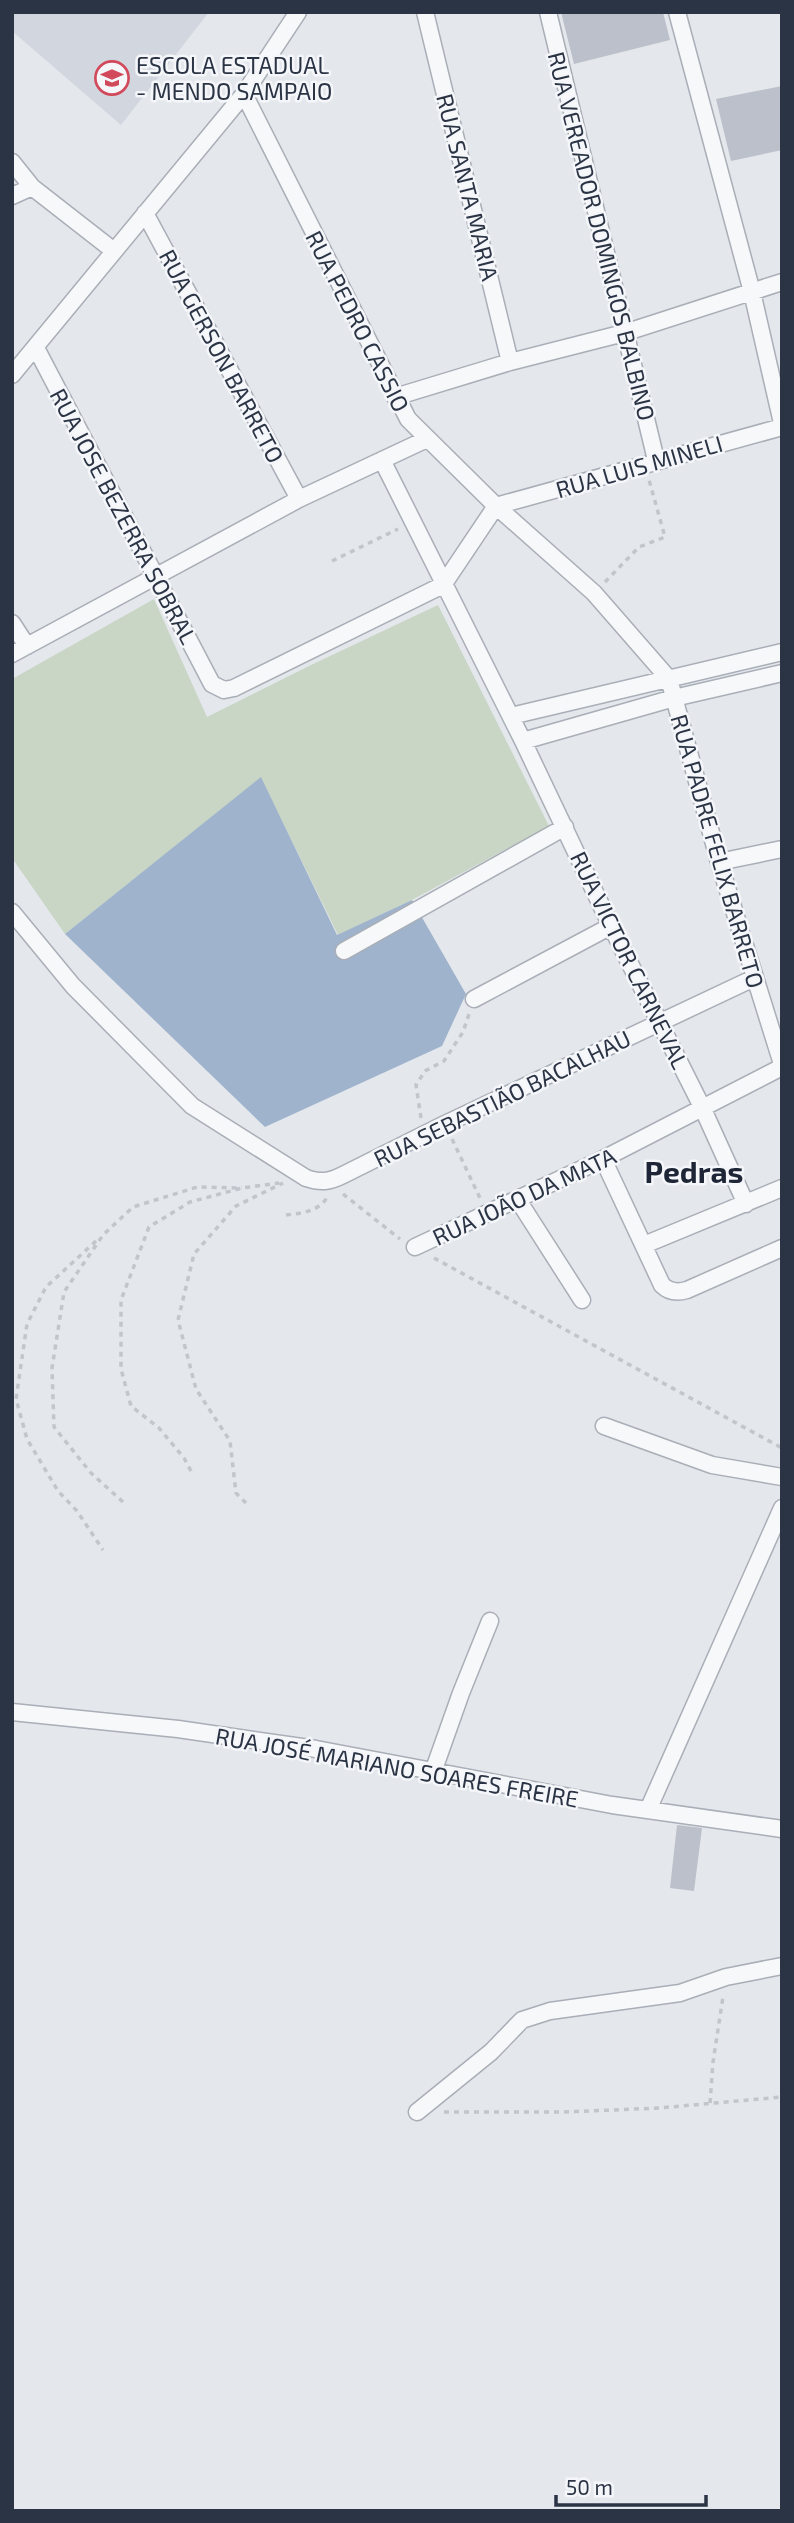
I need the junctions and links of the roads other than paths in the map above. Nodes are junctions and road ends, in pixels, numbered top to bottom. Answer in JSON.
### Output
{"nodes":[{"id":1,"x":298,"y":12,"type":"edge"},
{"id":2,"x":425,"y":12,"type":"edge"},
{"id":3,"x":548,"y":12,"type":"edge"},
{"id":4,"x":677,"y":12,"type":"edge"},
{"id":5,"x":244,"y":94,"type":"junction"},
{"id":6,"x":12,"y":162,"type":"edge"},
{"id":7,"x":32,"y":187,"type":"junction"},
{"id":8,"x":12,"y":196,"type":"edge"},
{"id":9,"x":145,"y":213,"type":"junction"},
{"id":10,"x":114,"y":251,"type":"junction"},
{"id":11,"x":782,"y":282,"type":"edge"},
{"id":12,"x":752,"y":292,"type":"junction"},
{"id":13,"x":624,"y":332,"type":"junction"},
{"id":14,"x":36,"y":348,"type":"junction"},
{"id":15,"x":510,"y":362,"type":"junction"},
{"id":16,"x":12,"y":375,"type":"edge"},
{"id":17,"x":395,"y":397,"type":"junction"},
{"id":18,"x":782,"y":425,"type":"edge"},
{"id":19,"x":426,"y":439,"type":"junction"},
{"id":20,"x":382,"y":460,"type":"junction"},
{"id":21,"x":650,"y":462,"type":"junction"},
{"id":22,"x":299,"y":499,"type":"junction"},
{"id":23,"x":496,"y":506,"type":"junction"},
{"id":24,"x":156,"y":576,"type":"junction"},
{"id":25,"x":443,"y":585,"type":"junction"},
{"id":26,"x":12,"y":623,"type":"edge"},
{"id":27,"x":20,"y":650,"type":"edge"},
{"id":28,"x":782,"y":652,"type":"edge"},
{"id":29,"x":782,"y":673,"type":"edge"},
{"id":30,"x":669,"y":679,"type":"junction"},
{"id":31,"x":674,"y":698,"type":"junction"},
{"id":32,"x":511,"y":716,"type":"junction"},
{"id":33,"x":523,"y":741,"type":"junction"},
{"id":34,"x":565,"y":827,"type":"junction"},
{"id":35,"x":782,"y":849,"type":"edge"},
{"id":36,"x":719,"y":862,"type":"junction"},
{"id":37,"x":12,"y":912,"type":"edge"},
{"id":38,"x":611,"y":926,"type":"junction"},
{"id":39,"x":344,"y":951,"type":"dead end"},
{"id":40,"x":754,"y":978,"type":"junction"},
{"id":41,"x":474,"y":999,"type":"road end"},
{"id":42,"x":660,"y":1022,"type":"junction"},
{"id":43,"x":782,"y":1065,"type":"edge"},
{"id":44,"x":702,"y":1107,"type":"junction"},
{"id":45,"x":603,"y":1159,"type":"junction"},
{"id":46,"x":782,"y":1188,"type":"edge"},
{"id":47,"x":518,"y":1200,"type":"junction"},
{"id":48,"x":746,"y":1204,"type":"junction"},
{"id":49,"x":643,"y":1245,"type":"junction"},
{"id":50,"x":415,"y":1247,"type":"road end"},
{"id":51,"x":782,"y":1248,"type":"edge"},
{"id":52,"x":582,"y":1300,"type":"dead end"},
{"id":53,"x":604,"y":1426,"type":"dead end"},
{"id":54,"x":782,"y":1477,"type":"edge"},
{"id":55,"x":782,"y":1508,"type":"edge"},
{"id":56,"x":490,"y":1621,"type":"dead end"},
{"id":57,"x":12,"y":1712,"type":"edge"},
{"id":58,"x":433,"y":1772,"type":"junction"},
{"id":59,"x":648,"y":1810,"type":"junction"},
{"id":60,"x":782,"y":1829,"type":"edge"},
{"id":61,"x":782,"y":1966,"type":"edge"},
{"id":62,"x":417,"y":2112,"type":"road end"}],
"edges":[{"from":1,"to":5,"type":"street"},
{"from":2,"to":15,"type":"street","name":"RUA SANTA MARIA"},
{"from":3,"to":13,"type":"street","name":"RUA VEREADOR DOMINGOS BALBINO"},
{"from":4,"to":12,"type":"street"},
{"from":5,"to":9,"type":"street"},
{"from":5,"to":17,"type":"street","name":"RUA PEDRO CASSIO"},
{"from":6,"to":7,"type":"street"},
{"from":7,"to":8,"type":"street"},
{"from":7,"to":10,"type":"street"},
{"from":9,"to":10,"type":"street"},
{"from":9,"to":22,"type":"street","name":"RUA GERSON BARRETO"},
{"from":10,"to":14,"type":"street"},
{"from":11,"to":12,"type":"street"},
{"from":12,"to":13,"type":"street"},
{"from":12,"to":18,"type":"street"},
{"from":13,"to":15,"type":"street"},
{"from":13,"to":21,"type":"street","name":"RUA VEREADOR DOMINGOS BALBINO"},
{"from":14,"to":16,"type":"street"},
{"from":14,"to":24,"type":"street","name":"RUA JOSE BEZERRA SOBRAL"},
{"from":15,"to":17,"type":"street"},
{"from":17,"to":19,"type":"street","name":"RUA PEDRO CASSIO"},
{"from":18,"to":21,"type":"street","name":"RUA LUIS MINELI"},
{"from":19,"to":20,"type":"street"},
{"from":19,"to":23,"type":"street","name":"RUA PEDRO CASSIO"},
{"from":20,"to":22,"type":"street"},
{"from":20,"to":25,"type":"street","name":"RUA VICTOR CARNEVAL"},
{"from":21,"to":23,"type":"street","name":"RUA LUIS MINELI"},
{"from":22,"to":24,"type":"street"},
{"from":23,"to":25,"type":"street"},
{"from":23,"to":30,"type":"street","name":"RUA PEDRO CASSIO"},
{"from":24,"to":25,"type":"street","name":"RUA JOSE BEZERRA SOBRAL"},
{"from":24,"to":27,"type":"street"},
{"from":25,"to":32,"type":"street","name":"RUA VICTOR CARNEVAL"},
{"from":26,"to":27,"type":"street"},
{"from":28,"to":30,"type":"street"},
{"from":29,"to":31,"type":"street"},
{"from":30,"to":31,"type":"street","name":"RUA PADRE FELIX BARRETO"},
{"from":30,"to":32,"type":"street"},
{"from":31,"to":33,"type":"street"},
{"from":31,"to":36,"type":"street","name":"RUA PADRE FELIX BARRETO"},
{"from":32,"to":33,"type":"street","name":"RUA VICTOR CARNEVAL"},
{"from":33,"to":34,"type":"street","name":"RUA VICTOR CARNEVAL"},
{"from":34,"to":38,"type":"street","name":"RUA VICTOR CARNEVAL"},
{"from":34,"to":39,"type":"street"},
{"from":35,"to":36,"type":"street"},
{"from":36,"to":40,"type":"street","name":"RUA PADRE FELIX BARRETO"},
{"from":37,"to":42,"type":"street","name":"RUA SEBASTIÃO BACALHAU"},
{"from":38,"to":41,"type":"street"},
{"from":38,"to":42,"type":"street","name":"RUA VICTOR CARNEVAL"},
{"from":40,"to":42,"type":"street","name":"RUA SEBASTIÃO BACALHAU"},
{"from":40,"to":43,"type":"street","name":"RUA PADRE FELIX BARRETO"},
{"from":42,"to":44,"type":"street","name":"RUA VICTOR CARNEVAL"},
{"from":43,"to":44,"type":"street","name":"RUA JOÃO DA MATA"},
{"from":44,"to":45,"type":"street","name":"RUA JOÃO DA MATA"},
{"from":44,"to":48,"type":"street","name":"RUA VICTOR CARNEVAL"},
{"from":45,"to":47,"type":"street","name":"RUA JOÃO DA MATA"},
{"from":45,"to":49,"type":"street"},
{"from":46,"to":48,"type":"street"},
{"from":47,"to":50,"type":"street","name":"RUA JOÃO DA MATA"},
{"from":47,"to":52,"type":"street"},
{"from":48,"to":49,"type":"street"},
{"from":49,"to":51,"type":"street"},
{"from":53,"to":54,"type":"street"},
{"from":55,"to":59,"type":"street"},
{"from":56,"to":58,"type":"street"},
{"from":57,"to":58,"type":"street","name":"RUA JOSÉ MARIANO SOARES FREIRE"},
{"from":58,"to":59,"type":"street","name":"RUA JOSÉ MARIANO SOARES FREIRE"},
{"from":59,"to":60,"type":"street","name":"RUA JOSÉ MARIANO SOARES FREIRE"},
{"from":61,"to":62,"type":"street"}]}
